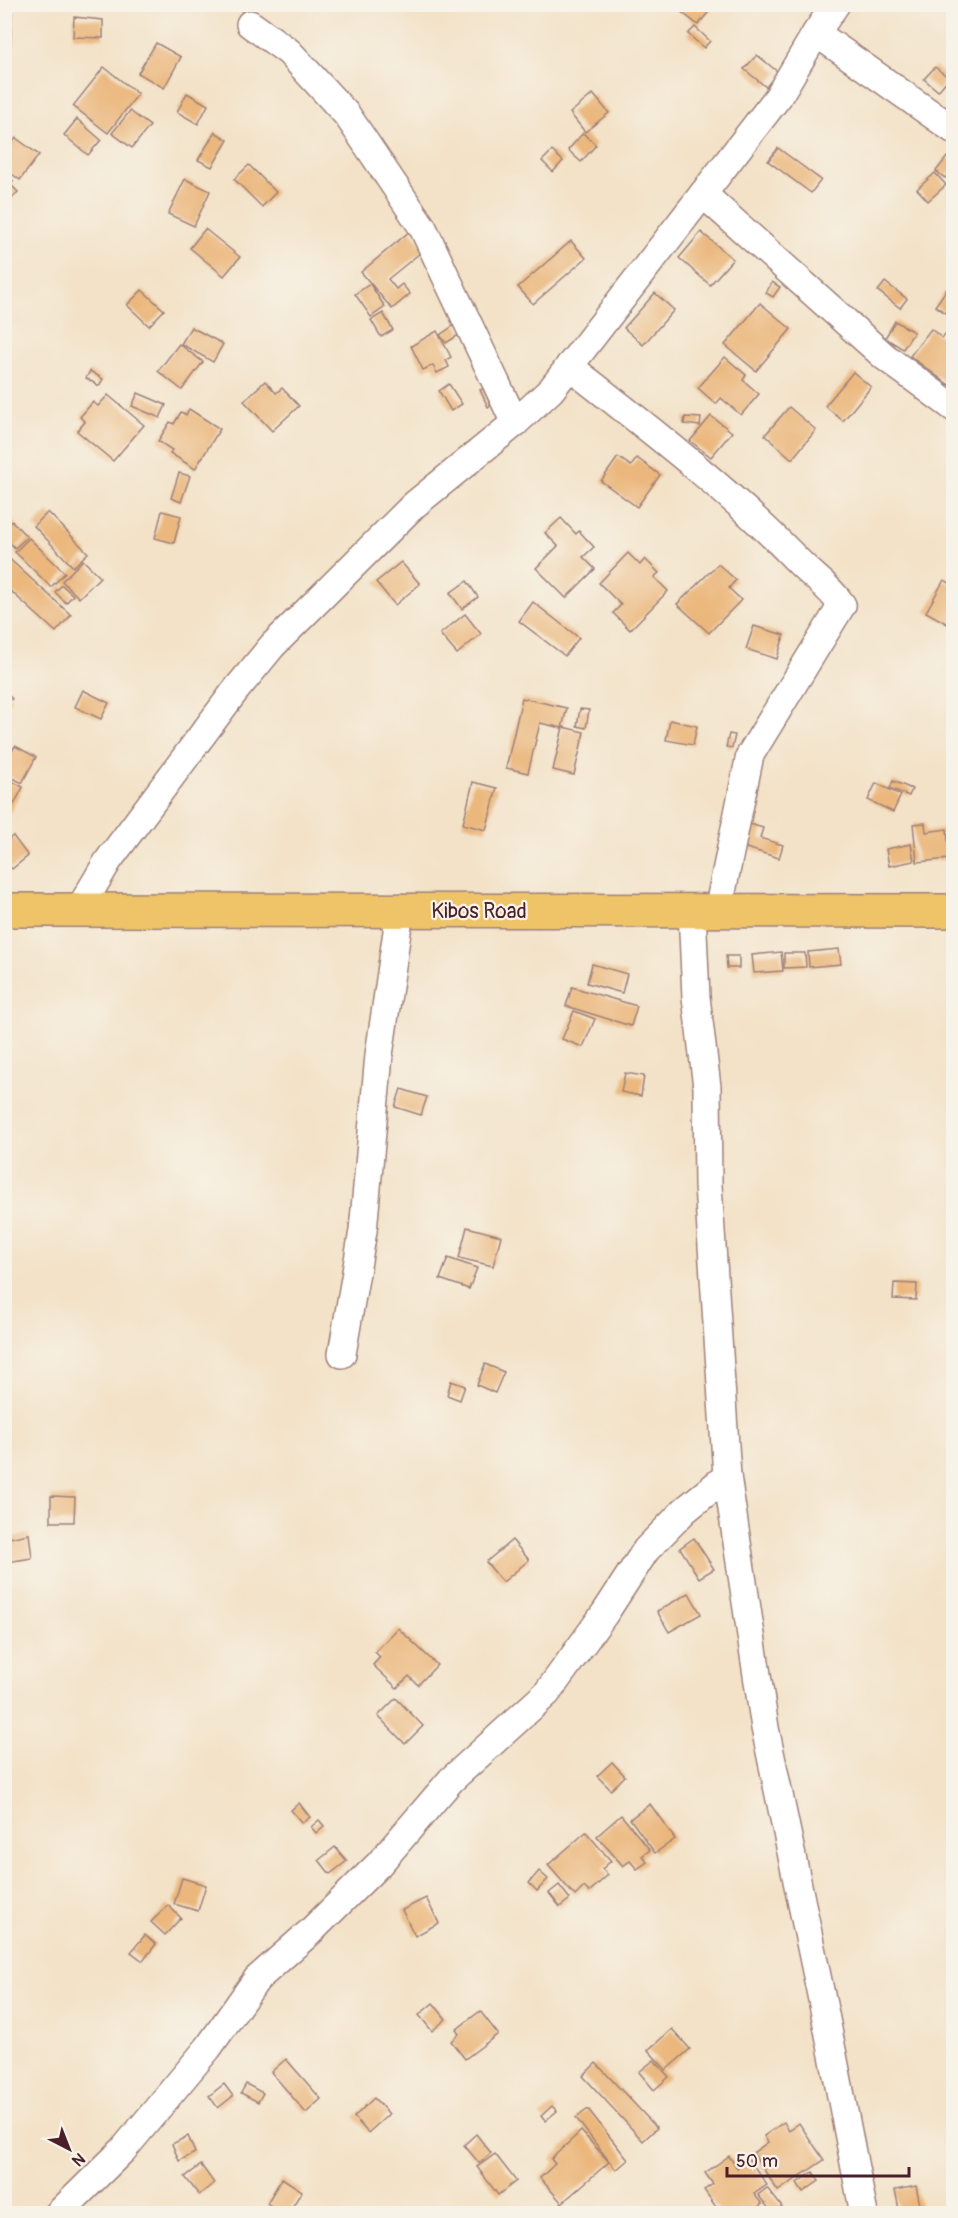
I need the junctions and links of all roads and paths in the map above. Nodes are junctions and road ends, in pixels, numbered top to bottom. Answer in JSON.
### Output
{"nodes":[{"id":1,"x":836,"y":4,"type":"edge"},
{"id":2,"x":250,"y":24,"type":"dead end"},
{"id":3,"x":816,"y":33,"type":"junction"},
{"id":4,"x":954,"y":130,"type":"edge"},
{"id":5,"x":703,"y":194,"type":"junction"},
{"id":6,"x":569,"y":366,"type":"junction"},
{"id":7,"x":954,"y":408,"type":"edge"},
{"id":8,"x":515,"y":423,"type":"junction"},
{"id":9,"x":4,"y":909,"type":"edge"},
{"id":10,"x":79,"y":910,"type":"junction"},
{"id":11,"x":400,"y":911,"type":"junction"},
{"id":12,"x":705,"y":911,"type":"junction"},
{"id":13,"x":954,"y":911,"type":"edge"},
{"id":14,"x":342,"y":1354,"type":"dead end"},
{"id":15,"x":727,"y":1476,"type":"junction"},
{"id":16,"x":58,"y":2214,"type":"edge"},
{"id":17,"x":864,"y":2214,"type":"edge"}],
"edges":[{"from":1,"to":3,"type":"street"},
{"from":2,"to":8,"type":"street"},
{"from":3,"to":4,"type":"street"},
{"from":3,"to":5,"type":"street"},
{"from":5,"to":6,"type":"street"},
{"from":5,"to":7,"type":"street"},
{"from":6,"to":8,"type":"street"},
{"from":6,"to":12,"type":"street"},
{"from":8,"to":10,"type":"street"},
{"from":9,"to":10,"type":"main road","name":"Kibos Road"},
{"from":10,"to":11,"type":"main road","name":"Kibos Road"},
{"from":11,"to":12,"type":"main road","name":"Kibos Road"},
{"from":11,"to":14,"type":"street"},
{"from":12,"to":13,"type":"main road","name":"Kibos Road"},
{"from":12,"to":15,"type":"street"},
{"from":15,"to":16,"type":"street"},
{"from":15,"to":17,"type":"street"}]}
